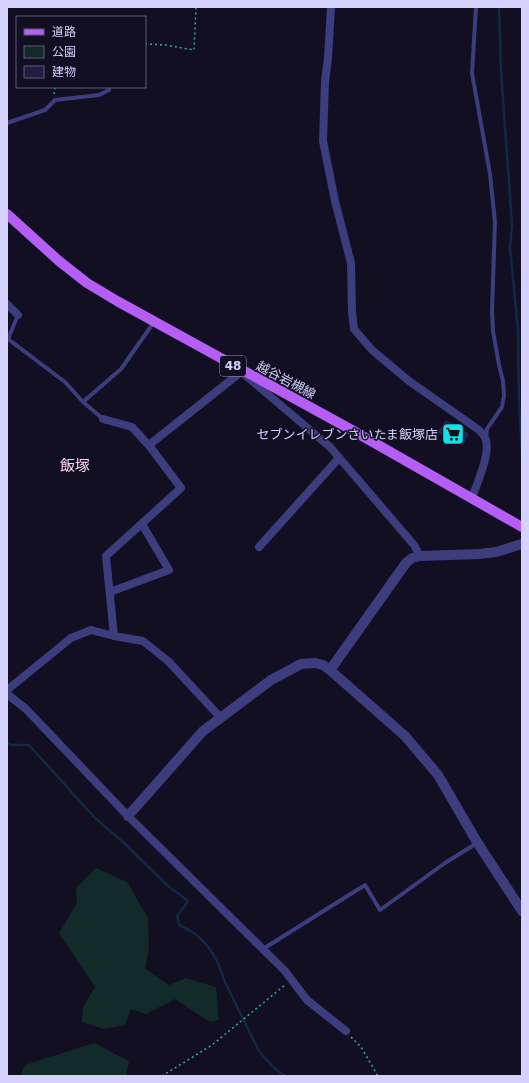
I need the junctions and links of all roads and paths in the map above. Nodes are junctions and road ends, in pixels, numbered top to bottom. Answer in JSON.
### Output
{"nodes":[{"id":1,"x":196,"y":7,"type":"edge"},
{"id":2,"x":331,"y":7,"type":"edge"},
{"id":3,"x":476,"y":7,"type":"edge"},
{"id":4,"x":146,"y":44,"type":"edge"},
{"id":5,"x":109,"y":90,"type":"dead end"},
{"id":6,"x":7,"y":123,"type":"edge"},
{"id":7,"x":7,"y":214,"type":"edge"},
{"id":8,"x":7,"y":304,"type":"edge"},
{"id":9,"x":18,"y":315,"type":"joint"},
{"id":10,"x":154,"y":322,"type":"junction"},
{"id":11,"x":239,"y":370,"type":"junction"},
{"id":12,"x":83,"y":402,"type":"junction"},
{"id":13,"x":103,"y":419,"type":"joint"},
{"id":14,"x":486,"y":438,"type":"junction"},
{"id":15,"x":149,"y":445,"type":"junction"},
{"id":16,"x":339,"y":458,"type":"junction"},
{"id":17,"x":472,"y":498,"type":"junction"},
{"id":18,"x":142,"y":524,"type":"junction"},
{"id":19,"x":522,"y":527,"type":"edge"},
{"id":20,"x":522,"y":544,"type":"edge"},
{"id":21,"x":259,"y":547,"type":"dead end"},
{"id":22,"x":420,"y":556,"type":"junction"},
{"id":23,"x":110,"y":592,"type":"junction"},
{"id":24,"x":114,"y":636,"type":"junction"},
{"id":25,"x":330,"y":670,"type":"junction"},
{"id":26,"x":7,"y":690,"type":"edge"},
{"id":27,"x":7,"y":694,"type":"edge"},
{"id":28,"x":221,"y":718,"type":"junction"},
{"id":29,"x":128,"y":816,"type":"junction"},
{"id":30,"x":477,"y":842,"type":"junction"},
{"id":31,"x":522,"y":912,"type":"edge"},
{"id":32,"x":264,"y":949,"type":"junction"},
{"id":33,"x":292,"y":980,"type":"junction"},
{"id":34,"x":346,"y":1031,"type":"joint"},
{"id":35,"x":162,"y":1076,"type":"edge"},
{"id":36,"x":378,"y":1076,"type":"edge"}],
"edges":[{"from":1,"to":4,"type":"path"},
{"from":2,"to":14,"type":"street"},
{"from":3,"to":14,"type":"lane"},
{"from":5,"to":6,"type":"lane"},
{"from":7,"to":10,"type":"main road","name":"越谷岩槻線","number":"48"},
{"from":8,"to":9,"type":"street"},
{"from":9,"to":12,"type":"lane"},
{"from":10,"to":11,"type":"main road","name":"越谷岩槻線","number":"48"},
{"from":10,"to":12,"type":"lane"},
{"from":11,"to":15,"type":"street"},
{"from":11,"to":16,"type":"street"},
{"from":11,"to":17,"type":"main road","name":"越谷岩槻線","number":"48"},
{"from":12,"to":13,"type":"lane"},
{"from":13,"to":15,"type":"street"},
{"from":14,"to":17,"type":"street"},
{"from":15,"to":18,"type":"street"},
{"from":16,"to":21,"type":"street"},
{"from":16,"to":22,"type":"street"},
{"from":17,"to":19,"type":"main road","name":"越谷岩槻線","number":"48"},
{"from":18,"to":23,"type":"street"},
{"from":18,"to":23,"type":"street"},
{"from":20,"to":22,"type":"street"},
{"from":22,"to":25,"type":"street"},
{"from":23,"to":24,"type":"street"},
{"from":24,"to":26,"type":"street"},
{"from":24,"to":28,"type":"street"},
{"from":25,"to":28,"type":"street"},
{"from":25,"to":30,"type":"street"},
{"from":27,"to":29,"type":"street"},
{"from":28,"to":29,"type":"street"},
{"from":29,"to":32,"type":"street"},
{"from":30,"to":31,"type":"street"},
{"from":30,"to":32,"type":"lane"},
{"from":32,"to":33,"type":"street"},
{"from":33,"to":34,"type":"street"},
{"from":33,"to":35,"type":"path"},
{"from":34,"to":36,"type":"path"}]}
